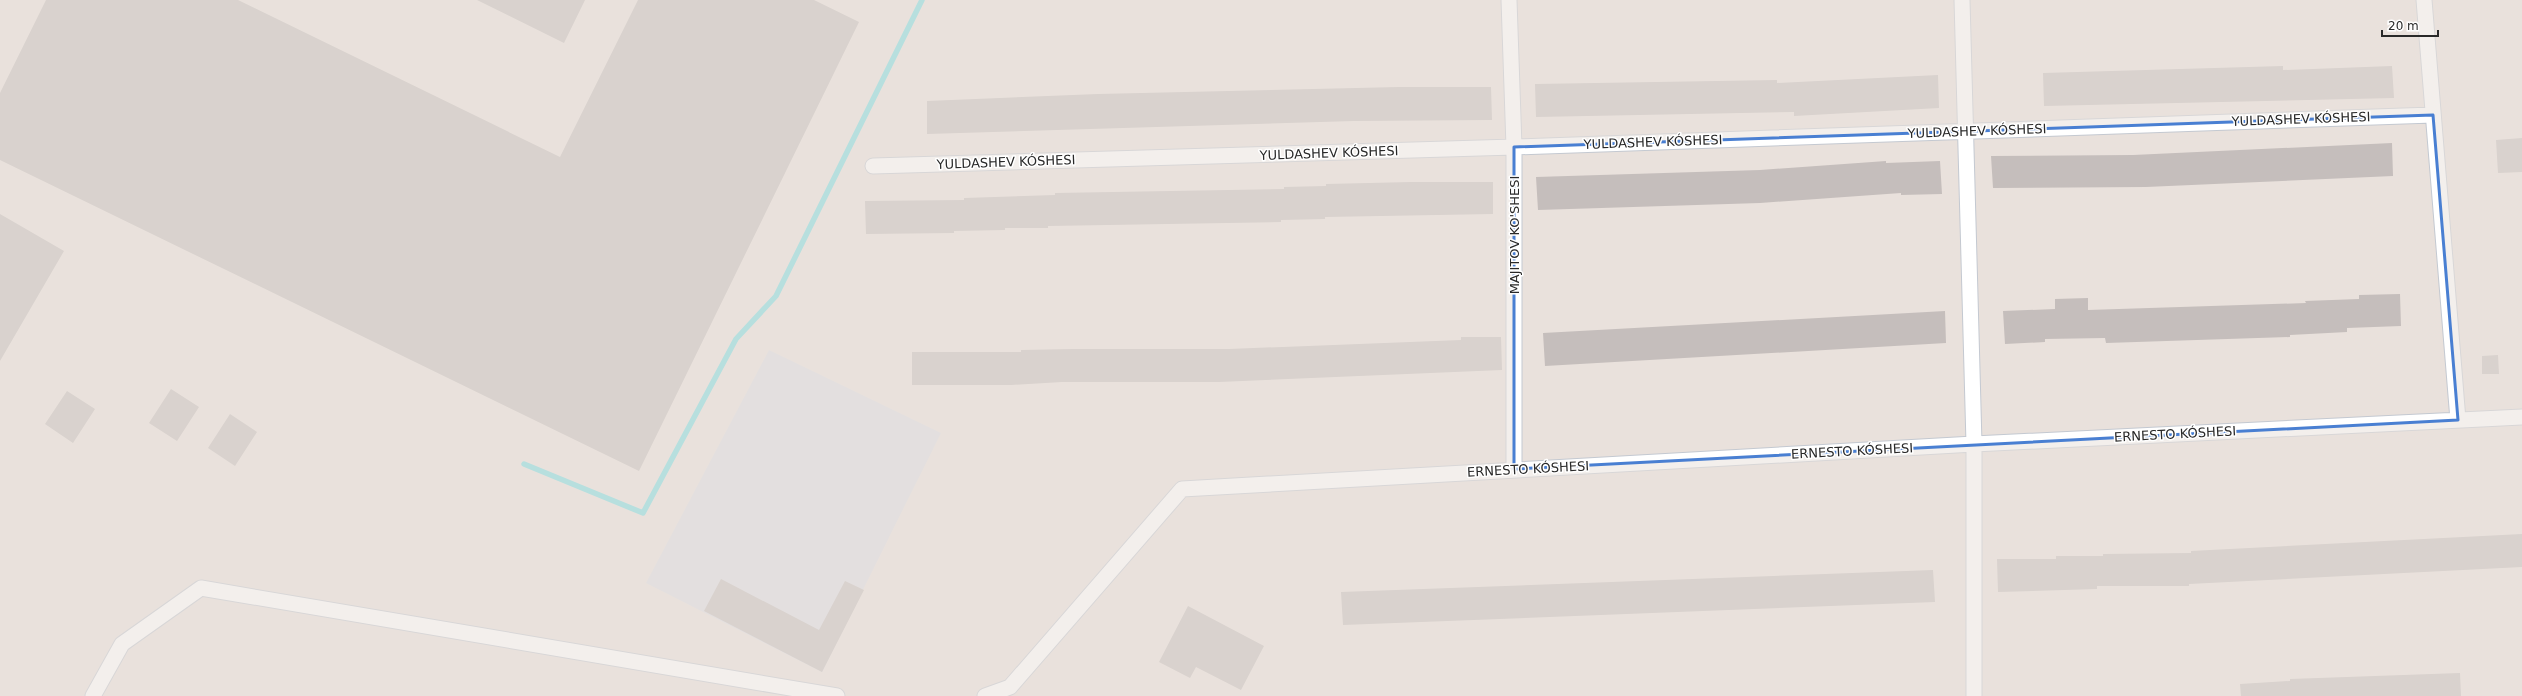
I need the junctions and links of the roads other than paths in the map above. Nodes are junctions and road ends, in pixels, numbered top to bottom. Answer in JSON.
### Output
{"nodes":[{"id":1,"x":1508,"y":0,"type":"edge"},
{"id":2,"x":1962,"y":0,"type":"edge"},
{"id":3,"x":2424,"y":0,"type":"edge"},
{"id":4,"x":2433,"y":115,"type":"junction"},
{"id":5,"x":1966,"y":131,"type":"junction"},
{"id":6,"x":1514,"y":148,"type":"junction"},
{"id":7,"x":873,"y":166,"type":"dead end"},
{"id":8,"x":2522,"y":417,"type":"edge"},
{"id":9,"x":2458,"y":420,"type":"junction"},
{"id":10,"x":1974,"y":444,"type":"junction"},
{"id":11,"x":1514,"y":469,"type":"junction"},
{"id":12,"x":93,"y":696,"type":"edge"},
{"id":13,"x":837,"y":696,"type":"edge"},
{"id":14,"x":985,"y":696,"type":"edge"},
{"id":15,"x":1974,"y":696,"type":"edge"}],
"edges":[{"from":1,"to":6,"type":"street","name":"MAJITOV KO'SHESI"},
{"from":2,"to":5,"type":"street"},
{"from":3,"to":4,"type":"street"},
{"from":4,"to":5,"type":"street","name":"YULDASHEV KÓSHESI"},
{"from":4,"to":9,"type":"street"},
{"from":5,"to":6,"type":"street","name":"YULDASHEV KÓSHESI"},
{"from":5,"to":10,"type":"street"},
{"from":6,"to":7,"type":"street","name":"YULDASHEV KÓSHESI"},
{"from":6,"to":11,"type":"street","name":"MAJITOV KO'SHESI"},
{"from":8,"to":9,"type":"street","name":"ERNESTO KÓSHESI"},
{"from":9,"to":10,"type":"street","name":"ERNESTO KÓSHESI"},
{"from":10,"to":11,"type":"street","name":"ERNESTO KÓSHESI"},
{"from":10,"to":15,"type":"street"},
{"from":11,"to":14,"type":"street","name":"ERNESTO KÓSHESI"},
{"from":12,"to":13,"type":"street"}]}
